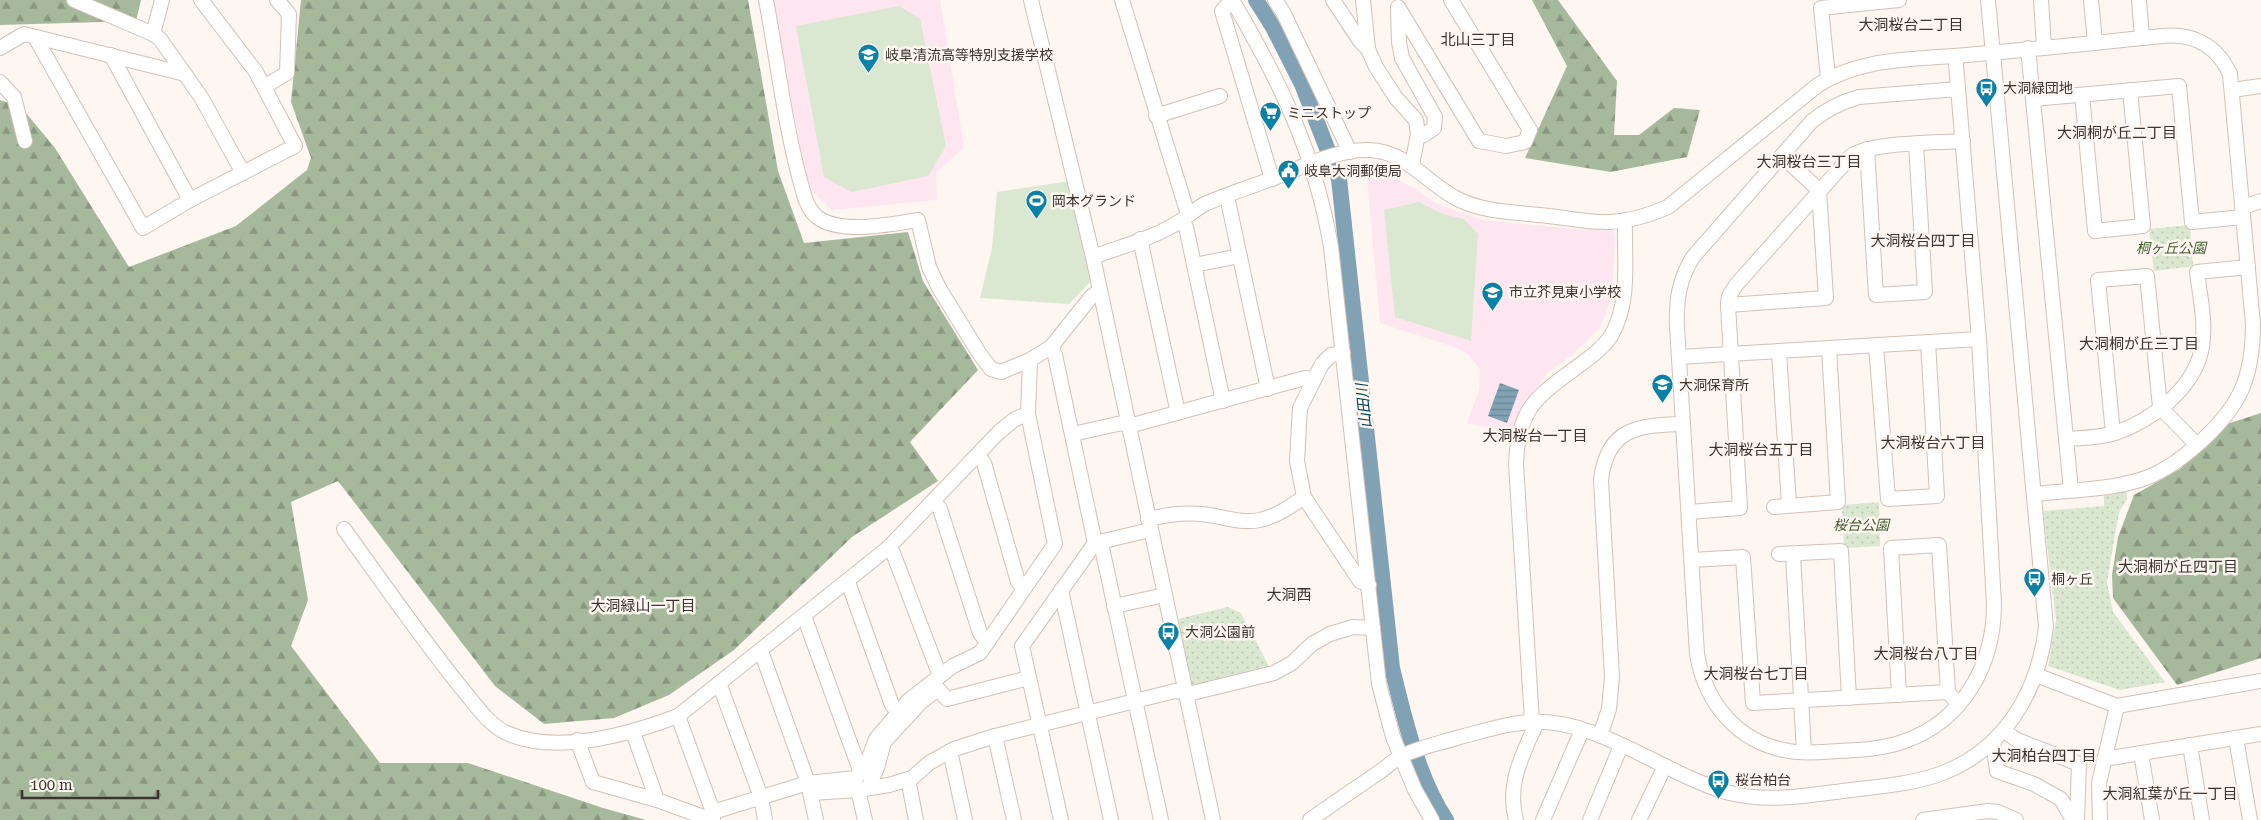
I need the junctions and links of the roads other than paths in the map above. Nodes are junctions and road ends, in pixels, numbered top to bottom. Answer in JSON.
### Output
{"nodes":[{"id":1,"x":74,"y":0,"type":"edge"},
{"id":2,"x":162,"y":0,"type":"edge"},
{"id":3,"x":201,"y":0,"type":"edge"},
{"id":4,"x":277,"y":0,"type":"edge"},
{"id":5,"x":766,"y":0,"type":"edge"},
{"id":6,"x":1031,"y":0,"type":"edge"},
{"id":7,"x":1122,"y":0,"type":"edge"},
{"id":8,"x":1232,"y":0,"type":"edge"},
{"id":9,"x":1275,"y":0,"type":"edge"},
{"id":10,"x":1333,"y":0,"type":"edge"},
{"id":11,"x":1364,"y":0,"type":"edge"},
{"id":12,"x":1451,"y":0,"type":"edge"},
{"id":13,"x":1899,"y":0,"type":"edge"},
{"id":14,"x":1988,"y":0,"type":"edge"},
{"id":15,"x":2041,"y":0,"type":"edge"},
{"id":16,"x":2091,"y":0,"type":"edge"},
{"id":17,"x":2139,"y":0,"type":"edge"},
{"id":18,"x":1878,"y":1,"type":"edge"},
{"id":19,"x":1399,"y":4,"type":"edge"},
{"id":20,"x":289,"y":7,"type":"edge"},
{"id":21,"x":153,"y":34,"type":"junction"},
{"id":22,"x":35,"y":37,"type":"junction"},
{"id":23,"x":2142,"y":38,"type":"junction"},
{"id":24,"x":2094,"y":42,"type":"junction"},
{"id":25,"x":2044,"y":46,"type":"junction"},
{"id":26,"x":0,"y":48,"type":"edge"},
{"id":27,"x":2028,"y":48,"type":"junction"},
{"id":28,"x":1368,"y":49,"type":"junction"},
{"id":29,"x":1993,"y":53,"type":"junction"},
{"id":30,"x":111,"y":55,"type":"junction"},
{"id":31,"x":1955,"y":56,"type":"junction"},
{"id":32,"x":185,"y":74,"type":"junction"},
{"id":33,"x":1828,"y":78,"type":"junction"},
{"id":34,"x":0,"y":82,"type":"edge"},
{"id":35,"x":2261,"y":86,"type":"edge"},
{"id":36,"x":264,"y":87,"type":"junction"},
{"id":37,"x":1958,"y":89,"type":"junction"},
{"id":38,"x":2130,"y":90,"type":"junction"},
{"id":39,"x":2232,"y":90,"type":"junction"},
{"id":40,"x":2082,"y":95,"type":"junction"},
{"id":41,"x":1220,"y":96,"type":"dead end"},
{"id":42,"x":2033,"y":99,"type":"junction"},
{"id":43,"x":1156,"y":116,"type":"junction"},
{"id":44,"x":1418,"y":134,"type":"junction"},
{"id":45,"x":25,"y":141,"type":"dead end"},
{"id":46,"x":1963,"y":141,"type":"junction"},
{"id":47,"x":1916,"y":144,"type":"junction"},
{"id":48,"x":1867,"y":149,"type":"junction"},
{"id":49,"x":1345,"y":153,"type":"junction"},
{"id":50,"x":1782,"y":156,"type":"junction"},
{"id":51,"x":1317,"y":161,"type":"junction"},
{"id":52,"x":1412,"y":164,"type":"junction"},
{"id":53,"x":243,"y":173,"type":"junction"},
{"id":54,"x":1272,"y":179,"type":"junction"},
{"id":55,"x":1819,"y":190,"type":"junction"},
{"id":56,"x":1226,"y":196,"type":"junction"},
{"id":57,"x":190,"y":200,"type":"junction"},
{"id":58,"x":2261,"y":201,"type":"edge"},
{"id":59,"x":2243,"y":212,"type":"junction"},
{"id":60,"x":1185,"y":217,"type":"junction"},
{"id":61,"x":1625,"y":220,"type":"junction"},
{"id":62,"x":1140,"y":239,"type":"junction"},
{"id":63,"x":1240,"y":256,"type":"junction"},
{"id":64,"x":1093,"y":257,"type":"junction"},
{"id":65,"x":1194,"y":265,"type":"junction"},
{"id":66,"x":2248,"y":267,"type":"junction"},
{"id":67,"x":1099,"y":291,"type":"junction"},
{"id":68,"x":1728,"y":305,"type":"junction"},
{"id":69,"x":2257,"y":325,"type":"edge"},
{"id":70,"x":1979,"y":339,"type":"junction"},
{"id":71,"x":1928,"y":342,"type":"junction"},
{"id":72,"x":1876,"y":345,"type":"junction"},
{"id":73,"x":1051,"y":347,"type":"junction"},
{"id":74,"x":1829,"y":348,"type":"junction"},
{"id":75,"x":1779,"y":351,"type":"junction"},
{"id":76,"x":1343,"y":353,"type":"junction"},
{"id":77,"x":1732,"y":354,"type":"junction"},
{"id":78,"x":1679,"y":357,"type":"junction"},
{"id":79,"x":1030,"y":360,"type":"junction"},
{"id":80,"x":1314,"y":379,"type":"junction"},
{"id":81,"x":1268,"y":389,"type":"junction"},
{"id":82,"x":1224,"y":401,"type":"junction"},
{"id":83,"x":2160,"y":407,"type":"junction"},
{"id":84,"x":1028,"y":414,"type":"junction"},
{"id":85,"x":1178,"y":414,"type":"junction"},
{"id":86,"x":1683,"y":424,"type":"junction"},
{"id":87,"x":1129,"y":426,"type":"junction"},
{"id":88,"x":2114,"y":433,"type":"junction"},
{"id":89,"x":1073,"y":434,"type":"junction"},
{"id":90,"x":2066,"y":439,"type":"junction"},
{"id":91,"x":2196,"y":444,"type":"junction"},
{"id":92,"x":978,"y":455,"type":"junction"},
{"id":93,"x":2070,"y":490,"type":"junction"},
{"id":94,"x":2035,"y":494,"type":"junction"},
{"id":95,"x":1304,"y":497,"type":"junction"},
{"id":96,"x":934,"y":501,"type":"junction"},
{"id":97,"x":1789,"y":505,"type":"junction"},
{"id":98,"x":1774,"y":506,"type":"dead end"},
{"id":99,"x":1689,"y":512,"type":"junction"},
{"id":100,"x":1149,"y":525,"type":"junction"},
{"id":101,"x":344,"y":528,"type":"dead end"},
{"id":102,"x":1095,"y":543,"type":"junction"},
{"id":103,"x":888,"y":548,"type":"junction"},
{"id":104,"x":1692,"y":560,"type":"junction"},
{"id":105,"x":848,"y":582,"type":"junction"},
{"id":106,"x":1369,"y":585,"type":"junction"},
{"id":107,"x":1023,"y":588,"type":"junction"},
{"id":108,"x":1061,"y":590,"type":"junction"},
{"id":109,"x":1164,"y":595,"type":"junction"},
{"id":110,"x":1114,"y":606,"type":"junction"},
{"id":111,"x":804,"y":616,"type":"junction"},
{"id":112,"x":1373,"y":628,"type":"junction"},
{"id":113,"x":987,"y":642,"type":"junction"},
{"id":114,"x":761,"y":651,"type":"junction"},
{"id":115,"x":2036,"y":675,"type":"junction"},
{"id":116,"x":940,"y":676,"type":"junction"},
{"id":117,"x":1029,"y":678,"type":"junction"},
{"id":118,"x":2261,"y":681,"type":"edge"},
{"id":119,"x":719,"y":683,"type":"junction"},
{"id":120,"x":1185,"y":692,"type":"junction"},
{"id":121,"x":1948,"y":692,"type":"junction"},
{"id":122,"x":1899,"y":695,"type":"junction"},
{"id":123,"x":1849,"y":698,"type":"junction"},
{"id":124,"x":1801,"y":700,"type":"junction"},
{"id":125,"x":1135,"y":701,"type":"junction"},
{"id":126,"x":1958,"y":704,"type":"junction"},
{"id":127,"x":2116,"y":706,"type":"junction"},
{"id":128,"x":898,"y":712,"type":"junction"},
{"id":129,"x":1088,"y":713,"type":"junction"},
{"id":130,"x":678,"y":716,"type":"junction"},
{"id":131,"x":1534,"y":722,"type":"junction"},
{"id":132,"x":1041,"y":725,"type":"junction"},
{"id":133,"x":1582,"y":730,"type":"junction"},
{"id":134,"x":2004,"y":731,"type":"junction"},
{"id":135,"x":633,"y":732,"type":"junction"},
{"id":136,"x":2261,"y":734,"type":"edge"},
{"id":137,"x":995,"y":736,"type":"junction"},
{"id":138,"x":1600,"y":736,"type":"junction"},
{"id":139,"x":2236,"y":738,"type":"junction"},
{"id":140,"x":577,"y":740,"type":"junction"},
{"id":141,"x":1993,"y":741,"type":"junction"},
{"id":142,"x":2190,"y":745,"type":"junction"},
{"id":143,"x":1621,"y":746,"type":"junction"},
{"id":144,"x":950,"y":751,"type":"junction"},
{"id":145,"x":1804,"y":752,"type":"junction"},
{"id":146,"x":2141,"y":753,"type":"junction"},
{"id":147,"x":1406,"y":754,"type":"junction"},
{"id":148,"x":2104,"y":759,"type":"junction"},
{"id":149,"x":1665,"y":766,"type":"junction"},
{"id":150,"x":862,"y":772,"type":"junction"},
{"id":151,"x":908,"y":779,"type":"junction"},
{"id":152,"x":809,"y":788,"type":"junction"},
{"id":153,"x":863,"y":789,"type":"junction"},
{"id":154,"x":761,"y":797,"type":"junction"},
{"id":155,"x":657,"y":800,"type":"junction"},
{"id":156,"x":713,"y":817,"type":"edge"},
{"id":157,"x":766,"y":820,"type":"edge"},
{"id":158,"x":816,"y":820,"type":"edge"},
{"id":159,"x":865,"y":820,"type":"edge"},
{"id":160,"x":916,"y":820,"type":"edge"},
{"id":161,"x":965,"y":820,"type":"edge"},
{"id":162,"x":1014,"y":820,"type":"edge"},
{"id":163,"x":1061,"y":820,"type":"edge"},
{"id":164,"x":1111,"y":820,"type":"edge"},
{"id":165,"x":1161,"y":820,"type":"edge"},
{"id":166,"x":1213,"y":820,"type":"edge"},
{"id":167,"x":1310,"y":820,"type":"edge"},
{"id":168,"x":1432,"y":820,"type":"edge"},
{"id":169,"x":1516,"y":820,"type":"edge"},
{"id":170,"x":1543,"y":820,"type":"edge"},
{"id":171,"x":1590,"y":820,"type":"edge"},
{"id":172,"x":1639,"y":820,"type":"edge"},
{"id":173,"x":1923,"y":820,"type":"edge"},
{"id":174,"x":2016,"y":820,"type":"edge"},
{"id":175,"x":2075,"y":820,"type":"edge"},
{"id":176,"x":2100,"y":820,"type":"edge"},
{"id":177,"x":2152,"y":820,"type":"edge"},
{"id":178,"x":2202,"y":820,"type":"edge"},
{"id":179,"x":2250,"y":820,"type":"edge"}],
"edges":[{"from":1,"to":21,"type":"street"},
{"from":2,"to":21,"type":"street"},
{"from":3,"to":36,"type":"street"},
{"from":4,"to":20,"type":"street"},
{"from":5,"to":79,"type":"street"},
{"from":6,"to":64,"type":"street"},
{"from":7,"to":43,"type":"street"},
{"from":8,"to":51,"type":"street"},
{"from":8,"to":54,"type":"street"},
{"from":9,"to":49,"type":"street"},
{"from":10,"to":28,"type":"street"},
{"from":11,"to":28,"type":"street"},
{"from":12,"to":19,"type":"street"},
{"from":13,"to":18,"type":"street"},
{"from":14,"to":29,"type":"street"},
{"from":15,"to":25,"type":"street"},
{"from":16,"to":24,"type":"street"},
{"from":17,"to":23,"type":"street"},
{"from":18,"to":33,"type":"street"},
{"from":19,"to":44,"type":"street"},
{"from":20,"to":36,"type":"street"},
{"from":21,"to":32,"type":"street"},
{"from":22,"to":26,"type":"street"},
{"from":22,"to":30,"type":"street"},
{"from":22,"to":57,"type":"street"},
{"from":23,"to":24,"type":"street"},
{"from":23,"to":39,"type":"street"},
{"from":24,"to":25,"type":"street"},
{"from":25,"to":27,"type":"street"},
{"from":27,"to":29,"type":"street"},
{"from":27,"to":42,"type":"street"},
{"from":28,"to":44,"type":"street"},
{"from":29,"to":31,"type":"street"},
{"from":29,"to":94,"type":"street"},
{"from":30,"to":32,"type":"street"},
{"from":30,"to":57,"type":"street"},
{"from":31,"to":33,"type":"street"},
{"from":31,"to":37,"type":"street"},
{"from":32,"to":53,"type":"street"},
{"from":33,"to":61,"type":"street"},
{"from":34,"to":45,"type":"street"},
{"from":35,"to":39,"type":"street"},
{"from":36,"to":53,"type":"street"},
{"from":37,"to":46,"type":"street"},
{"from":37,"to":50,"type":"street"},
{"from":38,"to":40,"type":"street"},
{"from":38,"to":40,"type":"street"},
{"from":38,"to":59,"type":"street"},
{"from":39,"to":59,"type":"street"},
{"from":40,"to":42,"type":"street"},
{"from":41,"to":43,"type":"street"},
{"from":42,"to":90,"type":"street"},
{"from":43,"to":60,"type":"street"},
{"from":44,"to":52,"type":"street"},
{"from":46,"to":47,"type":"street"},
{"from":46,"to":70,"type":"street"},
{"from":47,"to":48,"type":"street"},
{"from":47,"to":48,"type":"street"},
{"from":48,"to":55,"type":"street"},
{"from":49,"to":51,"type":"street"},
{"from":49,"to":52,"type":"street"},
{"from":50,"to":55,"type":"street"},
{"from":50,"to":78,"type":"street"},
{"from":51,"to":54,"type":"street"},
{"from":51,"to":76,"type":"street"},
{"from":52,"to":61,"type":"street"},
{"from":53,"to":57,"type":"street"},
{"from":54,"to":56,"type":"street"},
{"from":55,"to":68,"type":"street"},
{"from":55,"to":68,"type":"street"},
{"from":56,"to":60,"type":"street"},
{"from":56,"to":63,"type":"street"},
{"from":58,"to":59,"type":"street"},
{"from":59,"to":66,"type":"street"},
{"from":60,"to":62,"type":"street"},
{"from":60,"to":65,"type":"street"},
{"from":61,"to":131,"type":"street"},
{"from":62,"to":64,"type":"street"},
{"from":62,"to":85,"type":"street"},
{"from":63,"to":65,"type":"street"},
{"from":63,"to":81,"type":"street"},
{"from":64,"to":67,"type":"street"},
{"from":65,"to":82,"type":"street"},
{"from":66,"to":69,"type":"street"},
{"from":66,"to":83,"type":"street"},
{"from":67,"to":73,"type":"street"},
{"from":67,"to":87,"type":"street"},
{"from":68,"to":77,"type":"street"},
{"from":69,"to":91,"type":"street"},
{"from":70,"to":71,"type":"street"},
{"from":70,"to":126,"type":"street"},
{"from":71,"to":72,"type":"street"},
{"from":71,"to":72,"type":"street"},
{"from":72,"to":74,"type":"street"},
{"from":73,"to":79,"type":"street"},
{"from":73,"to":89,"type":"street"},
{"from":74,"to":75,"type":"street"},
{"from":74,"to":97,"type":"street"},
{"from":75,"to":77,"type":"street"},
{"from":75,"to":97,"type":"street"},
{"from":76,"to":80,"type":"street"},
{"from":76,"to":106,"type":"street"},
{"from":77,"to":78,"type":"street"},
{"from":77,"to":99,"type":"street"},
{"from":78,"to":86,"type":"street"},
{"from":79,"to":84,"type":"street"},
{"from":80,"to":81,"type":"street"},
{"from":80,"to":95,"type":"street"},
{"from":81,"to":82,"type":"street"},
{"from":82,"to":85,"type":"street"},
{"from":83,"to":88,"type":"street"},
{"from":83,"to":88,"type":"street"},
{"from":83,"to":91,"type":"street"},
{"from":84,"to":92,"type":"street"},
{"from":84,"to":107,"type":"street"},
{"from":85,"to":87,"type":"street"},
{"from":86,"to":99,"type":"street"},
{"from":86,"to":138,"type":"street"},
{"from":87,"to":89,"type":"street"},
{"from":87,"to":100,"type":"street"},
{"from":88,"to":90,"type":"street"},
{"from":89,"to":102,"type":"street"},
{"from":90,"to":93,"type":"street"},
{"from":91,"to":93,"type":"street"},
{"from":92,"to":96,"type":"street"},
{"from":92,"to":107,"type":"street"},
{"from":93,"to":94,"type":"street"},
{"from":94,"to":115,"type":"street"},
{"from":95,"to":100,"type":"street"},
{"from":95,"to":106,"type":"street"},
{"from":96,"to":103,"type":"street"},
{"from":96,"to":113,"type":"street"},
{"from":97,"to":98,"type":"street"},
{"from":99,"to":104,"type":"street"},
{"from":100,"to":102,"type":"street"},
{"from":100,"to":109,"type":"street"},
{"from":101,"to":140,"type":"street"},
{"from":102,"to":108,"type":"street"},
{"from":102,"to":110,"type":"street"},
{"from":103,"to":105,"type":"street"},
{"from":103,"to":116,"type":"street"},
{"from":104,"to":124,"type":"street"},
{"from":104,"to":145,"type":"street"},
{"from":105,"to":111,"type":"street"},
{"from":105,"to":128,"type":"street"},
{"from":106,"to":112,"type":"street"},
{"from":107,"to":113,"type":"street"},
{"from":108,"to":117,"type":"street"},
{"from":108,"to":129,"type":"street"},
{"from":109,"to":110,"type":"street"},
{"from":109,"to":120,"type":"street"},
{"from":110,"to":125,"type":"street"},
{"from":111,"to":114,"type":"street"},
{"from":111,"to":150,"type":"street"},
{"from":112,"to":120,"type":"street"},
{"from":112,"to":147,"type":"street"},
{"from":113,"to":116,"type":"street"},
{"from":114,"to":119,"type":"street"},
{"from":114,"to":152,"type":"street"},
{"from":115,"to":127,"type":"street"},
{"from":115,"to":134,"type":"street"},
{"from":116,"to":128,"type":"street"},
{"from":117,"to":132,"type":"street"},
{"from":117,"to":153,"type":"street"},
{"from":118,"to":127,"type":"street"},
{"from":119,"to":130,"type":"street"},
{"from":119,"to":154,"type":"street"},
{"from":120,"to":125,"type":"street"},
{"from":120,"to":166,"type":"street"},
{"from":121,"to":122,"type":"street"},
{"from":121,"to":122,"type":"street"},
{"from":121,"to":126,"type":"street"},
{"from":122,"to":123,"type":"street"},
{"from":123,"to":124,"type":"street"},
{"from":123,"to":124,"type":"street"},
{"from":124,"to":145,"type":"street"},
{"from":125,"to":129,"type":"street"},
{"from":125,"to":165,"type":"street"},
{"from":126,"to":145,"type":"street"},
{"from":127,"to":148,"type":"street"},
{"from":128,"to":150,"type":"street"},
{"from":129,"to":132,"type":"street"},
{"from":129,"to":164,"type":"street"},
{"from":130,"to":135,"type":"street"},
{"from":130,"to":156,"type":"street"},
{"from":131,"to":133,"type":"street"},
{"from":131,"to":147,"type":"street"},
{"from":131,"to":169,"type":"street"},
{"from":132,"to":137,"type":"street"},
{"from":132,"to":163,"type":"street"},
{"from":133,"to":138,"type":"street"},
{"from":133,"to":170,"type":"street"},
{"from":134,"to":141,"type":"street"},
{"from":134,"to":175,"type":"street"},
{"from":135,"to":140,"type":"street"},
{"from":135,"to":155,"type":"street"},
{"from":136,"to":139,"type":"street"},
{"from":137,"to":144,"type":"street"},
{"from":137,"to":162,"type":"street"},
{"from":138,"to":143,"type":"street"},
{"from":139,"to":142,"type":"street"},
{"from":139,"to":179,"type":"street"},
{"from":140,"to":155,"type":"street"},
{"from":141,"to":149,"type":"street"},
{"from":141,"to":175,"type":"street"},
{"from":142,"to":146,"type":"street"},
{"from":142,"to":178,"type":"street"},
{"from":143,"to":149,"type":"street"},
{"from":143,"to":171,"type":"street"},
{"from":144,"to":151,"type":"street"},
{"from":144,"to":161,"type":"street"},
{"from":146,"to":148,"type":"street"},
{"from":146,"to":177,"type":"street"},
{"from":147,"to":167,"type":"street"},
{"from":147,"to":168,"type":"street"},
{"from":148,"to":176,"type":"street"},
{"from":149,"to":172,"type":"street"},
{"from":150,"to":152,"type":"street"},
{"from":151,"to":153,"type":"street"},
{"from":151,"to":160,"type":"street"},
{"from":152,"to":153,"type":"street"},
{"from":152,"to":154,"type":"street"},
{"from":152,"to":158,"type":"street"},
{"from":153,"to":159,"type":"street"},
{"from":154,"to":156,"type":"street"},
{"from":154,"to":157,"type":"street"},
{"from":155,"to":156,"type":"street"},
{"from":173,"to":174,"type":"street"}]}
